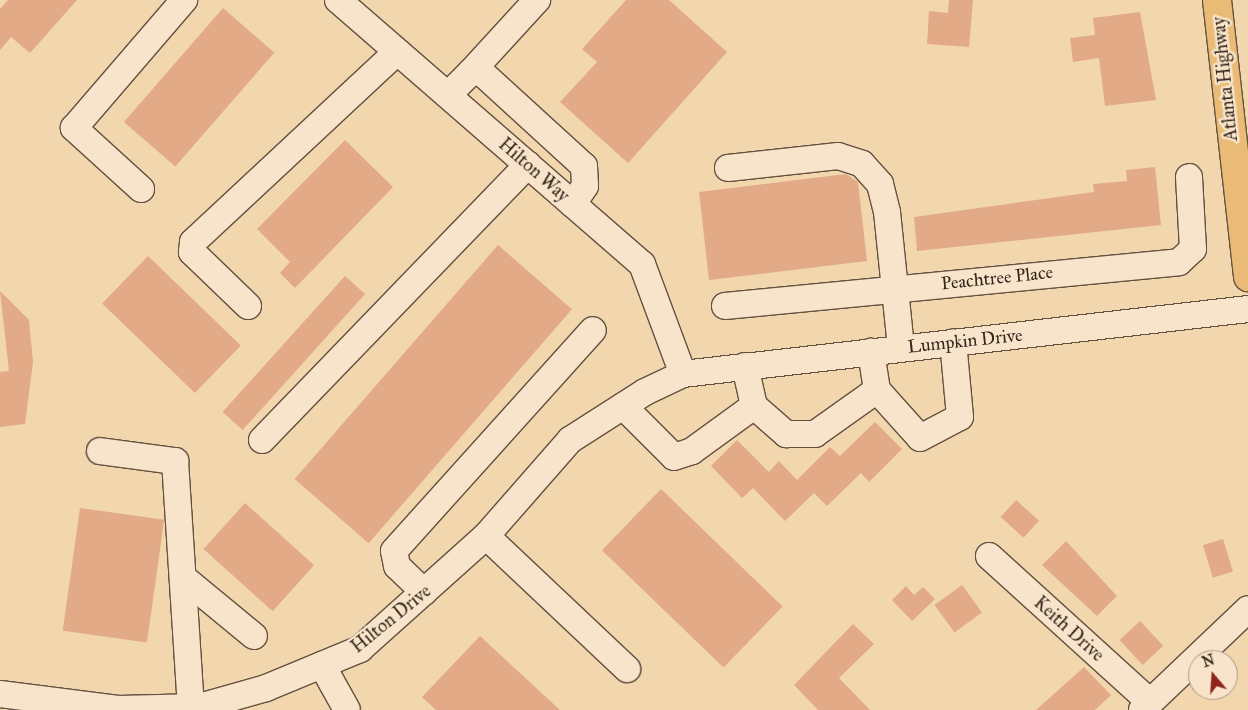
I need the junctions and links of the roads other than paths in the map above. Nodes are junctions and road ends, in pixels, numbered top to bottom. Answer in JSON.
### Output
{"nodes":[{"id":1,"x":184,"y":0,"type":"edge"},
{"id":2,"x":338,"y":0,"type":"edge"},
{"id":3,"x":537,"y":0,"type":"edge"},
{"id":4,"x":1217,"y":0,"type":"edge"},
{"id":5,"x":397,"y":52,"type":"junction"},
{"id":6,"x":471,"y":72,"type":"junction"},
{"id":7,"x":448,"y":96,"type":"junction"},
{"id":8,"x":528,"y":165,"type":"junction"},
{"id":9,"x":728,"y":168,"type":"dead end"},
{"id":10,"x":1190,"y":177,"type":"dead end"},
{"id":11,"x":141,"y":189,"type":"dead end"},
{"id":12,"x":573,"y":204,"type":"junction"},
{"id":13,"x":1248,"y":277,"type":"edge"},
{"id":14,"x":894,"y":289,"type":"junction"},
{"id":15,"x":248,"y":306,"type":"dead end"},
{"id":16,"x":725,"y":306,"type":"dead end"},
{"id":17,"x":1248,"y":309,"type":"edge"},
{"id":18,"x":594,"y":330,"type":"dead end"},
{"id":19,"x":953,"y":342,"type":"junction"},
{"id":20,"x":901,"y":348,"type":"junction"},
{"id":21,"x":872,"y":351,"type":"junction"},
{"id":22,"x":745,"y":366,"type":"junction"},
{"id":23,"x":683,"y":374,"type":"junction"},
{"id":24,"x":877,"y":390,"type":"junction"},
{"id":25,"x":623,"y":406,"type":"junction"},
{"id":26,"x":754,"y":406,"type":"junction"},
{"id":27,"x":262,"y":440,"type":"dead end"},
{"id":28,"x":100,"y":451,"type":"dead end"},
{"id":29,"x":486,"y":536,"type":"junction"},
{"id":30,"x":989,"y":556,"type":"dead end"},
{"id":31,"x":186,"y":580,"type":"junction"},
{"id":32,"x":424,"y":592,"type":"junction"},
{"id":33,"x":1248,"y":609,"type":"edge"},
{"id":34,"x":254,"y":636,"type":"dead end"},
{"id":35,"x":322,"y":665,"type":"junction"},
{"id":36,"x":627,"y":669,"type":"dead end"},
{"id":37,"x":0,"y":694,"type":"edge"},
{"id":38,"x":1146,"y":706,"type":"edge"},
{"id":39,"x":196,"y":708,"type":"edge"},
{"id":40,"x":346,"y":710,"type":"edge"}],
"edges":[{"from":1,"to":11,"type":"street"},
{"from":2,"to":5,"type":"street","name":"Hilton Way"},
{"from":3,"to":6,"type":"street"},
{"from":4,"to":13,"type":"main road","name":"Atlanta Highway"},
{"from":5,"to":7,"type":"street","name":"Hilton Way"},
{"from":5,"to":15,"type":"street"},
{"from":6,"to":7,"type":"street"},
{"from":6,"to":12,"type":"street"},
{"from":7,"to":8,"type":"street","name":"Hilton Way"},
{"from":8,"to":12,"type":"street","name":"Hilton Way"},
{"from":8,"to":27,"type":"street"},
{"from":9,"to":14,"type":"street"},
{"from":10,"to":14,"type":"street","name":"Peachtree Place"},
{"from":12,"to":23,"type":"street","name":"Hilton Way"},
{"from":14,"to":16,"type":"street","name":"Peachtree Place"},
{"from":14,"to":20,"type":"street"},
{"from":17,"to":19,"type":"street","name":"Lumpkin Drive"},
{"from":18,"to":32,"type":"street"},
{"from":19,"to":20,"type":"street","name":"Lumpkin Drive"},
{"from":19,"to":24,"type":"street"},
{"from":20,"to":21,"type":"street","name":"Lumpkin Drive"},
{"from":21,"to":22,"type":"street","name":"Lumpkin Drive"},
{"from":21,"to":24,"type":"street"},
{"from":22,"to":23,"type":"street","name":"Lumpkin Drive"},
{"from":22,"to":26,"type":"street"},
{"from":23,"to":25,"type":"street","name":"Hilton Drive"},
{"from":24,"to":26,"type":"street"},
{"from":25,"to":26,"type":"street"},
{"from":25,"to":29,"type":"street","name":"Hilton Drive"},
{"from":28,"to":31,"type":"street"},
{"from":29,"to":32,"type":"street","name":"Hilton Drive"},
{"from":29,"to":36,"type":"street"},
{"from":30,"to":38,"type":"street","name":"Keith Drive"},
{"from":31,"to":34,"type":"street"},
{"from":31,"to":39,"type":"street"},
{"from":32,"to":35,"type":"street","name":"Hilton Drive"},
{"from":33,"to":38,"type":"street"},
{"from":35,"to":39,"type":"street","name":"Hilton Drive"},
{"from":35,"to":40,"type":"street"},
{"from":37,"to":39,"type":"street","name":"Hilton Drive"}]}
